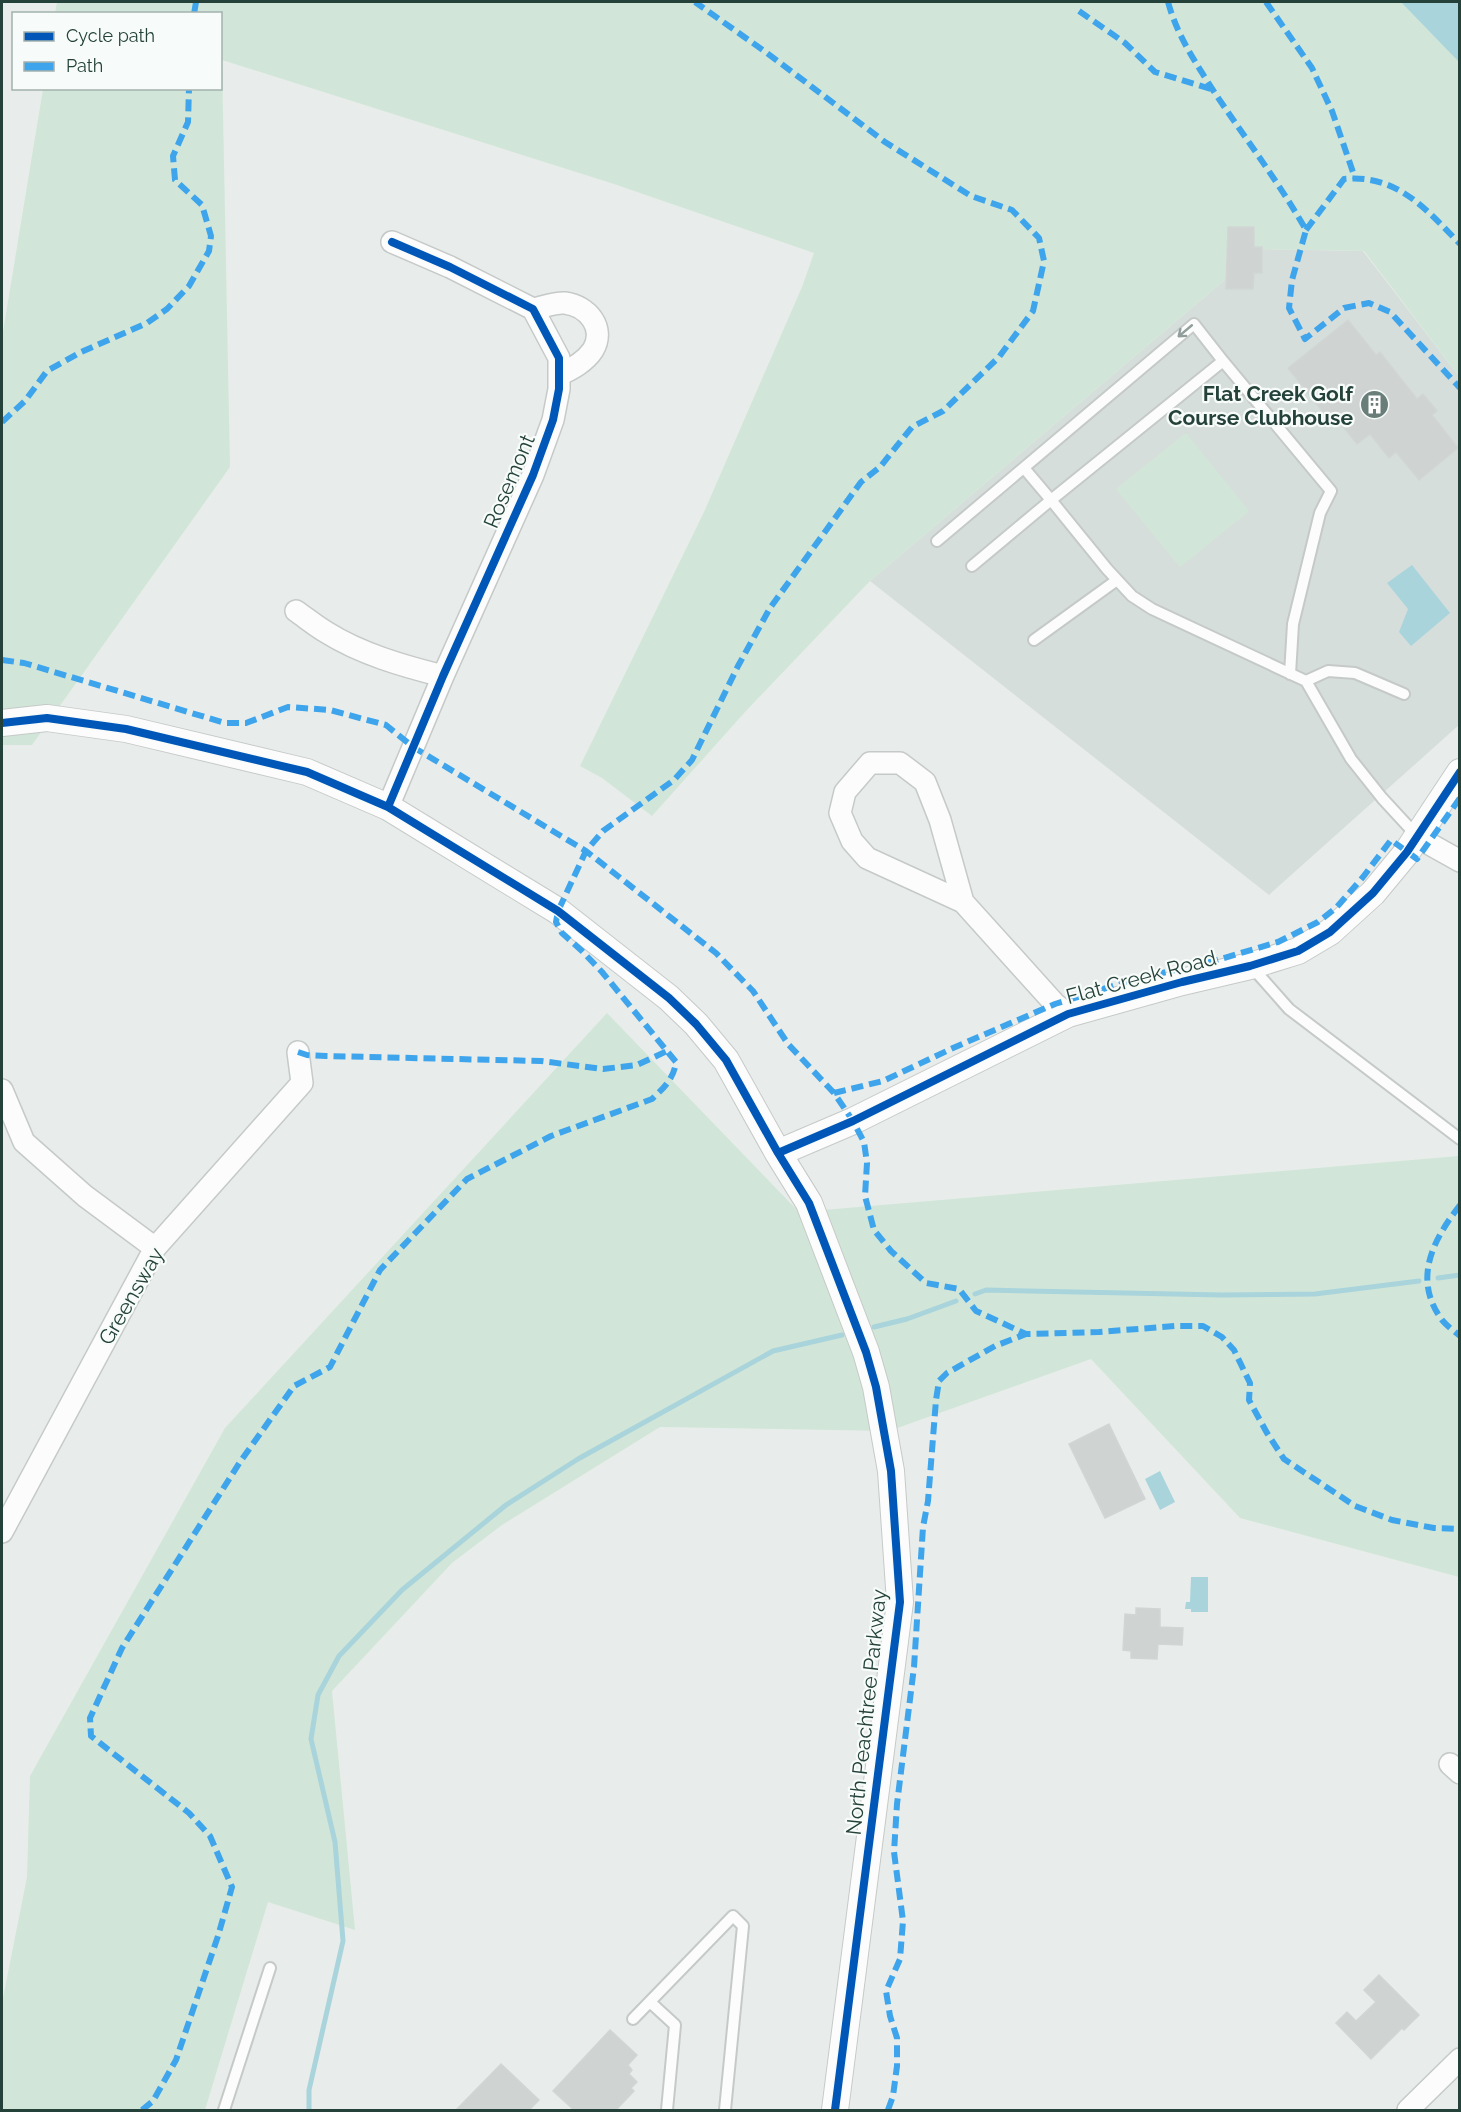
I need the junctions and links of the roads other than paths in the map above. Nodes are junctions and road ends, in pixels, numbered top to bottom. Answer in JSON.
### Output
{"nodes":[{"id":1,"x":392,"y":242,"type":"dead end"},
{"id":2,"x":533,"y":309,"type":"junction"},
{"id":3,"x":1223,"y":361,"type":"junction"},
{"id":4,"x":559,"y":375,"type":"junction"},
{"id":5,"x":1024,"y":468,"type":"junction"},
{"id":6,"x":1051,"y":500,"type":"junction"},
{"id":7,"x":937,"y":541,"type":"dead end"},
{"id":8,"x":972,"y":566,"type":"dead end"},
{"id":9,"x":1117,"y":580,"type":"junction"},
{"id":10,"x":296,"y":610,"type":"dead end"},
{"id":11,"x":1034,"y":640,"type":"dead end"},
{"id":12,"x":1290,"y":674,"type":"junction"},
{"id":13,"x":443,"y":676,"type":"junction"},
{"id":14,"x":1306,"y":681,"type":"junction"},
{"id":15,"x":1404,"y":694,"type":"dead end"},
{"id":16,"x":2,"y":723,"type":"edge"},
{"id":17,"x":1460,"y":772,"type":"edge"},
{"id":18,"x":388,"y":807,"type":"junction"},
{"id":19,"x":1417,"y":837,"type":"junction"},
{"id":20,"x":1460,"y":861,"type":"edge"},
{"id":21,"x":963,"y":902,"type":"junction"},
{"id":22,"x":1251,"y":966,"type":"junction"},
{"id":23,"x":1068,"y":1014,"type":"junction"},
{"id":24,"x":298,"y":1052,"type":"dead end"},
{"id":25,"x":2,"y":1090,"type":"edge"},
{"id":26,"x":1460,"y":1139,"type":"edge"},
{"id":27,"x":778,"y":1153,"type":"junction"},
{"id":28,"x":155,"y":1248,"type":"junction"},
{"id":29,"x":2,"y":1532,"type":"edge"},
{"id":30,"x":270,"y":1968,"type":"dead end"},
{"id":31,"x":650,"y":2002,"type":"junction"},
{"id":32,"x":633,"y":2019,"type":"dead end"},
{"id":33,"x":1460,"y":2059,"type":"edge"},
{"id":34,"x":224,"y":2110,"type":"edge"},
{"id":35,"x":667,"y":2110,"type":"edge"},
{"id":36,"x":725,"y":2110,"type":"edge"},
{"id":37,"x":835,"y":2110,"type":"edge"},
{"id":38,"x":1408,"y":2110,"type":"edge"}],
"edges":[{"from":1,"to":2,"type":"street"},
{"from":2,"to":4,"type":"street","name":"Rosemont"},
{"from":2,"to":4,"type":"street"},
{"from":3,"to":5,"type":"lane","one_way":true},
{"from":3,"to":6,"type":"lane"},
{"from":3,"to":12,"type":"lane"},
{"from":4,"to":13,"type":"street","name":"Rosemont"},
{"from":5,"to":6,"type":"lane"},
{"from":5,"to":7,"type":"lane"},
{"from":6,"to":8,"type":"lane"},
{"from":6,"to":9,"type":"lane"},
{"from":9,"to":11,"type":"lane"},
{"from":9,"to":12,"type":"lane"},
{"from":10,"to":13,"type":"street"},
{"from":12,"to":14,"type":"lane"},
{"from":13,"to":18,"type":"street","name":"Rosemont"},
{"from":14,"to":15,"type":"lane"},
{"from":14,"to":19,"type":"lane"},
{"from":16,"to":18,"type":"street","name":"North Peachtree Parkway"},
{"from":17,"to":19,"type":"street","name":"Flat Creek Road"},
{"from":18,"to":27,"type":"street","name":"North Peachtree Parkway"},
{"from":19,"to":20,"type":"street"},
{"from":19,"to":22,"type":"street","name":"Flat Creek Road"},
{"from":21,"to":21,"type":"street"},
{"from":21,"to":23,"type":"street"},
{"from":22,"to":23,"type":"street","name":"Flat Creek Road"},
{"from":22,"to":26,"type":"lane"},
{"from":23,"to":27,"type":"street","name":"Flat Creek Road"},
{"from":24,"to":28,"type":"street","name":"Greensway"},
{"from":25,"to":28,"type":"street"},
{"from":27,"to":37,"type":"street","name":"North Peachtree Parkway"},
{"from":28,"to":29,"type":"street","name":"Greensway"},
{"from":30,"to":34,"type":"lane"},
{"from":31,"to":32,"type":"lane"},
{"from":31,"to":35,"type":"lane"},
{"from":31,"to":36,"type":"lane"},
{"from":33,"to":38,"type":"street"}]}
